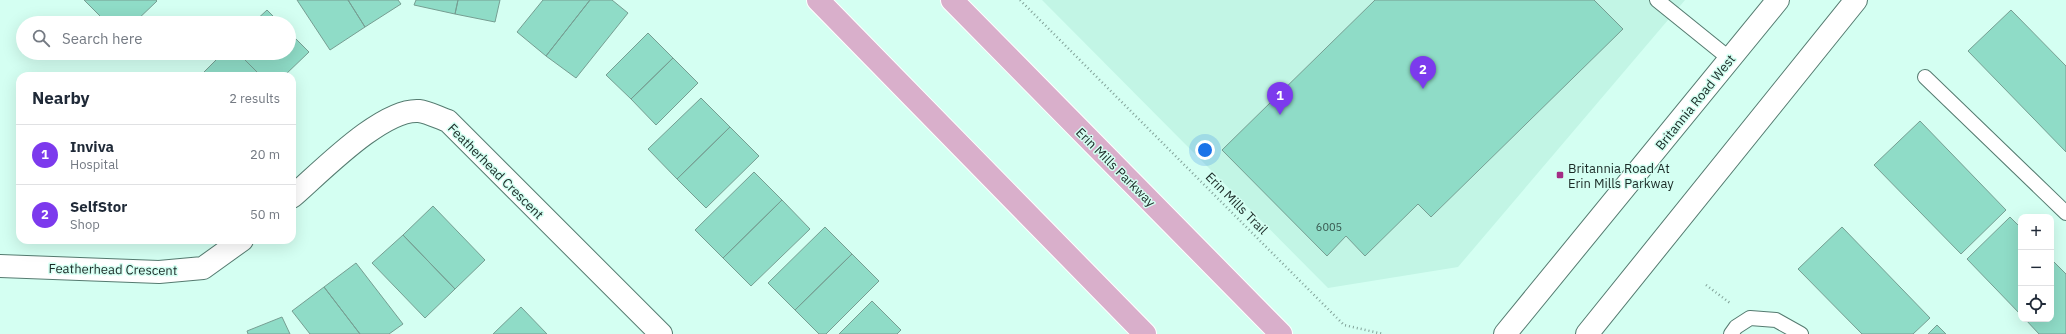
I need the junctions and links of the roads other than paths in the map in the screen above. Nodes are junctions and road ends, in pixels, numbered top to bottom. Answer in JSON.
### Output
{"nodes":[{"id":1,"x":818,"y":0,"type":"edge"},
{"id":2,"x":952,"y":0,"type":"edge"},
{"id":3,"x":1657,"y":0,"type":"edge"},
{"id":4,"x":1778,"y":0,"type":"edge"},
{"id":5,"x":1856,"y":0,"type":"edge"},
{"id":6,"x":1730,"y":59,"type":"junction"},
{"id":7,"x":1925,"y":77,"type":"dead end"},
{"id":8,"x":296,"y":194,"type":"edge"},
{"id":9,"x":2066,"y":213,"type":"edge"},
{"id":10,"x":236,"y":244,"type":"edge"},
{"id":11,"x":0,"y":266,"type":"edge"},
{"id":12,"x":661,"y":334,"type":"edge"},
{"id":13,"x":1145,"y":334,"type":"edge"},
{"id":14,"x":1281,"y":334,"type":"edge"},
{"id":15,"x":1505,"y":334,"type":"edge"},
{"id":16,"x":1587,"y":334,"type":"edge"},
{"id":17,"x":1731,"y":334,"type":"edge"},
{"id":18,"x":1801,"y":334,"type":"edge"}],
"edges":[{"from":1,"to":13,"type":"main road"},
{"from":2,"to":14,"type":"main road","name":"Erin Mills Parkway"},
{"from":3,"to":6,"type":"lane"},
{"from":4,"to":6,"type":"main road","name":"Britannia Road West"},
{"from":5,"to":16,"type":"main road"},
{"from":6,"to":15,"type":"main road","name":"Britannia Road West"},
{"from":7,"to":9,"type":"lane"},
{"from":8,"to":12,"type":"main road","name":"Featherhead Crescent"},
{"from":10,"to":11,"type":"main road","name":"Featherhead Crescent"},
{"from":17,"to":18,"type":"lane"}]}
